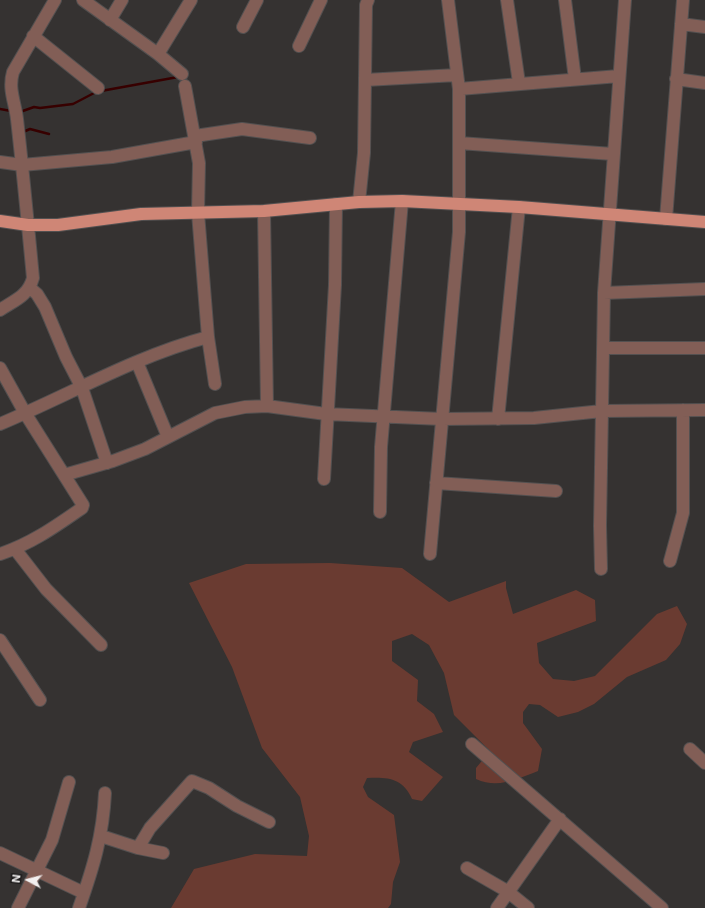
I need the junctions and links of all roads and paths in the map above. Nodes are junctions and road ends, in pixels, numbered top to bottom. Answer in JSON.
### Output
{"nodes":[{"id":1,"x":55,"y":0,"type":"edge"},
{"id":2,"x":83,"y":0,"type":"edge"},
{"id":3,"x":122,"y":0,"type":"edge"},
{"id":4,"x":191,"y":0,"type":"edge"},
{"id":5,"x":257,"y":0,"type":"edge"},
{"id":6,"x":321,"y":0,"type":"edge"},
{"id":7,"x":368,"y":0,"type":"edge"},
{"id":8,"x":448,"y":0,"type":"edge"},
{"id":9,"x":507,"y":0,"type":"edge"},
{"id":10,"x":565,"y":0,"type":"edge"},
{"id":11,"x":625,"y":0,"type":"edge"},
{"id":12,"x":683,"y":0,"type":"edge"},
{"id":13,"x":110,"y":20,"type":"junction"},
{"id":14,"x":681,"y":24,"type":"junction"},
{"id":15,"x":243,"y":27,"type":"dead end"},
{"id":16,"x":705,"y":27,"type":"edge"},
{"id":17,"x":33,"y":36,"type":"junction"},
{"id":18,"x":299,"y":46,"type":"dead end"},
{"id":19,"x":158,"y":54,"type":"junction"},
{"id":20,"x":182,"y":74,"type":"dead end"},
{"id":21,"x":457,"y":75,"type":"junction"},
{"id":22,"x":619,"y":76,"type":"junction"},
{"id":23,"x":575,"y":79,"type":"junction"},
{"id":24,"x":365,"y":80,"type":"junction"},
{"id":25,"x":676,"y":80,"type":"junction"},
{"id":26,"x":519,"y":83,"type":"junction"},
{"id":27,"x":705,"y":83,"type":"edge"},
{"id":28,"x":185,"y":86,"type":"dead end"},
{"id":29,"x":98,"y":88,"type":"dead end"},
{"id":30,"x":459,"y":89,"type":"junction"},
{"id":31,"x":310,"y":138,"type":"dead end"},
{"id":32,"x":196,"y":139,"type":"junction"},
{"id":33,"x":459,"y":143,"type":"junction"},
{"id":34,"x":613,"y":154,"type":"junction"},
{"id":35,"x":0,"y":162,"type":"edge"},
{"id":36,"x":22,"y":165,"type":"junction"},
{"id":37,"x":402,"y":201,"type":"junction"},
{"id":38,"x":360,"y":202,"type":"junction"},
{"id":39,"x":336,"y":204,"type":"junction"},
{"id":40,"x":459,"y":204,"type":"junction"},
{"id":41,"x":519,"y":207,"type":"junction"},
{"id":42,"x":264,"y":211,"type":"junction"},
{"id":43,"x":198,"y":213,"type":"junction"},
{"id":44,"x":608,"y":216,"type":"junction"},
{"id":45,"x":666,"y":219,"type":"junction"},
{"id":46,"x":0,"y":222,"type":"edge"},
{"id":47,"x":705,"y":222,"type":"edge"},
{"id":48,"x":28,"y":225,"type":"junction"},
{"id":49,"x":30,"y":288,"type":"junction"},
{"id":50,"x":705,"y":289,"type":"edge"},
{"id":51,"x":604,"y":293,"type":"junction"},
{"id":52,"x":0,"y":310,"type":"edge"},
{"id":53,"x":208,"y":338,"type":"junction"},
{"id":54,"x":603,"y":348,"type":"junction"},
{"id":55,"x":705,"y":348,"type":"edge"},
{"id":56,"x":137,"y":362,"type":"junction"},
{"id":57,"x":0,"y":368,"type":"edge"},
{"id":58,"x":215,"y":384,"type":"dead end"},
{"id":59,"x":82,"y":388,"type":"junction"},
{"id":60,"x":267,"y":406,"type":"junction"},
{"id":61,"x":683,"y":410,"type":"junction"},
{"id":62,"x":705,"y":410,"type":"edge"},
{"id":63,"x":602,"y":411,"type":"junction"},
{"id":64,"x":25,"y":413,"type":"junction"},
{"id":65,"x":326,"y":414,"type":"junction"},
{"id":66,"x":383,"y":418,"type":"junction"},
{"id":67,"x":498,"y":418,"type":"junction"},
{"id":68,"x":442,"y":419,"type":"junction"},
{"id":69,"x":0,"y":424,"type":"edge"},
{"id":70,"x":168,"y":437,"type":"junction"},
{"id":71,"x":107,"y":463,"type":"junction"},
{"id":72,"x":64,"y":475,"type":"junction"},
{"id":73,"x":324,"y":479,"type":"dead end"},
{"id":74,"x":436,"y":483,"type":"junction"},
{"id":75,"x":556,"y":491,"type":"dead end"},
{"id":76,"x":380,"y":512,"type":"dead end"},
{"id":77,"x":14,"y":549,"type":"junction"},
{"id":78,"x":0,"y":554,"type":"edge"},
{"id":79,"x":430,"y":554,"type":"dead end"},
{"id":80,"x":670,"y":561,"type":"dead end"},
{"id":81,"x":601,"y":568,"type":"dead end"},
{"id":82,"x":0,"y":640,"type":"edge"},
{"id":83,"x":101,"y":645,"type":"dead end"},
{"id":84,"x":40,"y":700,"type":"dead end"},
{"id":85,"x":472,"y":744,"type":"dead end"},
{"id":86,"x":690,"y":749,"type":"dead end"},
{"id":87,"x":705,"y":763,"type":"edge"},
{"id":88,"x":69,"y":782,"type":"dead end"},
{"id":89,"x":105,"y":793,"type":"dead end"},
{"id":90,"x":560,"y":819,"type":"junction"},
{"id":91,"x":269,"y":822,"type":"dead end"},
{"id":92,"x":101,"y":836,"type":"junction"},
{"id":93,"x":138,"y":848,"type":"junction"},
{"id":94,"x":0,"y":852,"type":"edge"},
{"id":95,"x":163,"y":853,"type":"dead end"},
{"id":96,"x":467,"y":868,"type":"dead end"},
{"id":97,"x":37,"y":871,"type":"junction"},
{"id":98,"x":507,"y":891,"type":"junction"},
{"id":99,"x":84,"y":893,"type":"junction"},
{"id":100,"x":18,"y":908,"type":"edge"},
{"id":101,"x":79,"y":908,"type":"edge"},
{"id":102,"x":497,"y":908,"type":"edge"},
{"id":103,"x":528,"y":908,"type":"edge"},
{"id":104,"x":662,"y":908,"type":"edge"}],
"edges":[{"from":1,"to":17,"type":"street"},
{"from":2,"to":13,"type":"street"},
{"from":3,"to":13,"type":"street"},
{"from":4,"to":19,"type":"street"},
{"from":5,"to":15,"type":"street"},
{"from":6,"to":18,"type":"street"},
{"from":7,"to":24,"type":"street"},
{"from":8,"to":21,"type":"street"},
{"from":9,"to":26,"type":"street"},
{"from":10,"to":23,"type":"street"},
{"from":11,"to":22,"type":"street"},
{"from":12,"to":14,"type":"street"},
{"from":13,"to":19,"type":"street"},
{"from":14,"to":16,"type":"street"},
{"from":14,"to":25,"type":"street"},
{"from":17,"to":29,"type":"street"},
{"from":17,"to":36,"type":"street"},
{"from":19,"to":20,"type":"street"},
{"from":21,"to":24,"type":"street"},
{"from":21,"to":30,"type":"street"},
{"from":22,"to":23,"type":"street"},
{"from":22,"to":34,"type":"street"},
{"from":23,"to":26,"type":"street"},
{"from":24,"to":38,"type":"street"},
{"from":25,"to":27,"type":"street"},
{"from":25,"to":45,"type":"street"},
{"from":26,"to":30,"type":"street"},
{"from":28,"to":32,"type":"street"},
{"from":30,"to":33,"type":"street"},
{"from":31,"to":32,"type":"street"},
{"from":32,"to":36,"type":"street"},
{"from":32,"to":43,"type":"street"},
{"from":33,"to":34,"type":"street"},
{"from":33,"to":40,"type":"street"},
{"from":34,"to":44,"type":"street"},
{"from":35,"to":36,"type":"street"},
{"from":36,"to":48,"type":"street"},
{"from":37,"to":38,"type":"main road"},
{"from":37,"to":40,"type":"main road"},
{"from":37,"to":66,"type":"street"},
{"from":38,"to":39,"type":"main road"},
{"from":39,"to":42,"type":"main road"},
{"from":39,"to":65,"type":"street"},
{"from":40,"to":41,"type":"main road"},
{"from":40,"to":68,"type":"street"},
{"from":41,"to":44,"type":"main road"},
{"from":41,"to":67,"type":"street"},
{"from":42,"to":43,"type":"main road"},
{"from":42,"to":60,"type":"street"},
{"from":43,"to":48,"type":"main road"},
{"from":43,"to":53,"type":"street"},
{"from":44,"to":45,"type":"main road"},
{"from":44,"to":51,"type":"street"},
{"from":45,"to":47,"type":"main road"},
{"from":46,"to":48,"type":"main road"},
{"from":48,"to":49,"type":"street"},
{"from":49,"to":52,"type":"street"},
{"from":49,"to":59,"type":"street"},
{"from":50,"to":51,"type":"street"},
{"from":51,"to":54,"type":"street"},
{"from":53,"to":56,"type":"street"},
{"from":53,"to":58,"type":"street"},
{"from":54,"to":55,"type":"street"},
{"from":54,"to":63,"type":"street"},
{"from":56,"to":59,"type":"street"},
{"from":56,"to":70,"type":"street"},
{"from":57,"to":64,"type":"street"},
{"from":59,"to":64,"type":"street"},
{"from":59,"to":71,"type":"street"},
{"from":60,"to":65,"type":"street"},
{"from":60,"to":70,"type":"street"},
{"from":61,"to":62,"type":"street"},
{"from":61,"to":63,"type":"street"},
{"from":61,"to":80,"type":"street"},
{"from":63,"to":67,"type":"street"},
{"from":63,"to":81,"type":"street"},
{"from":64,"to":69,"type":"street"},
{"from":64,"to":72,"type":"street"},
{"from":65,"to":66,"type":"street"},
{"from":65,"to":73,"type":"street"},
{"from":66,"to":68,"type":"street"},
{"from":66,"to":76,"type":"street"},
{"from":67,"to":68,"type":"street"},
{"from":68,"to":74,"type":"street"},
{"from":70,"to":71,"type":"street"},
{"from":71,"to":72,"type":"street"},
{"from":72,"to":77,"type":"street"},
{"from":74,"to":75,"type":"street"},
{"from":74,"to":79,"type":"street"},
{"from":77,"to":78,"type":"street"},
{"from":77,"to":83,"type":"street"},
{"from":82,"to":84,"type":"street"},
{"from":85,"to":90,"type":"street"},
{"from":86,"to":87,"type":"street"},
{"from":88,"to":97,"type":"street"},
{"from":89,"to":92,"type":"street"},
{"from":90,"to":98,"type":"street"},
{"from":90,"to":104,"type":"street"},
{"from":91,"to":93,"type":"street"},
{"from":92,"to":93,"type":"street"},
{"from":92,"to":99,"type":"street"},
{"from":93,"to":95,"type":"street"},
{"from":94,"to":97,"type":"street"},
{"from":96,"to":98,"type":"street"},
{"from":97,"to":99,"type":"street"},
{"from":97,"to":100,"type":"street"},
{"from":98,"to":102,"type":"street"},
{"from":98,"to":103,"type":"street"},
{"from":99,"to":101,"type":"street"}]}
